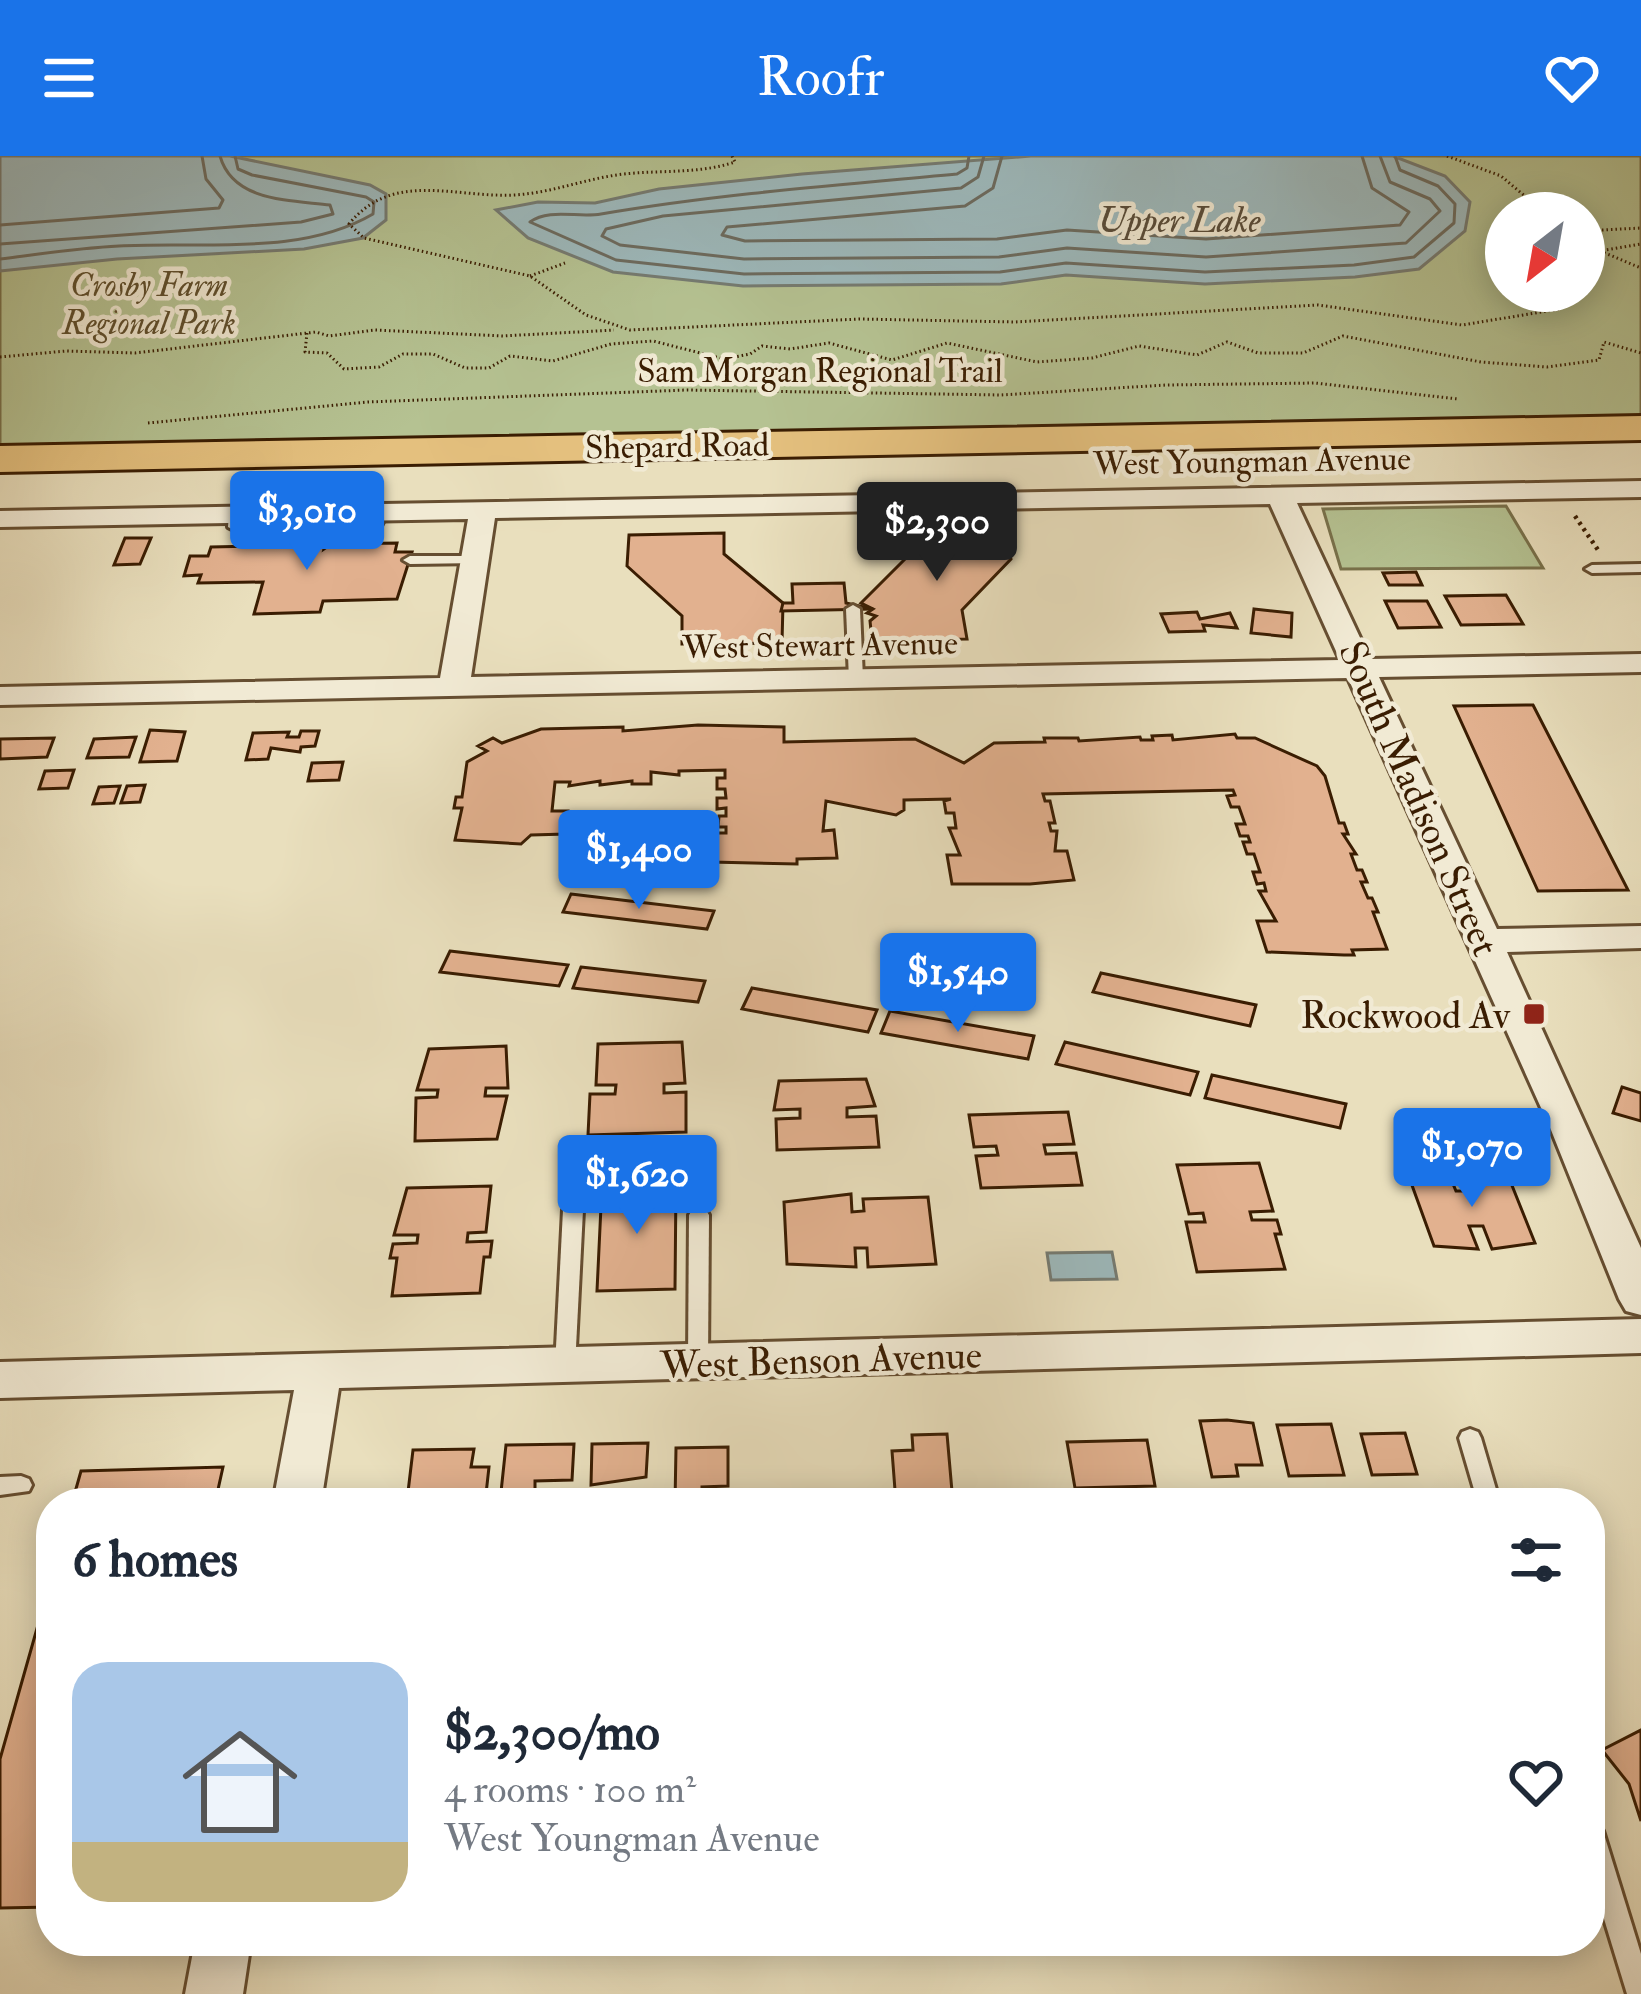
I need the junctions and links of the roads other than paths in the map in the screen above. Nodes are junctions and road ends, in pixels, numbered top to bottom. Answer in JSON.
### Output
{"nodes":[{"id":1,"x":1641,"y":428,"type":"edge"},
{"id":2,"x":1641,"y":450,"type":"edge"},
{"id":3,"x":0,"y":458,"type":"edge"},
{"id":4,"x":0,"y":480,"type":"edge"},
{"id":5,"x":1641,"y":489,"type":"edge"},
{"id":6,"x":1280,"y":496,"type":"junction"},
{"id":7,"x":483,"y":510,"type":"junction"},
{"id":8,"x":0,"y":519,"type":"edge"},
{"id":9,"x":410,"y":560,"type":"dead end"},
{"id":10,"x":474,"y":560,"type":"junction"},
{"id":11,"x":1641,"y":568,"type":"edge"},
{"id":12,"x":1592,"y":569,"type":"dead end"},
{"id":13,"x":853,"y":610,"type":"dead end"},
{"id":14,"x":1641,"y":663,"type":"edge"},
{"id":15,"x":1363,"y":669,"type":"junction"},
{"id":16,"x":856,"y":679,"type":"junction"},
{"id":17,"x":454,"y":687,"type":"junction"},
{"id":18,"x":0,"y":696,"type":"edge"},
{"id":19,"x":1641,"y":937,"type":"edge"},
{"id":20,"x":1484,"y":941,"type":"junction"},
{"id":21,"x":573,"y":1210,"type":"dead end"},
{"id":22,"x":699,"y":1215,"type":"dead end"},
{"id":23,"x":1641,"y":1299,"type":"edge"},
{"id":24,"x":1641,"y":1336,"type":"edge"},
{"id":25,"x":698,"y":1363,"type":"junction"},
{"id":26,"x":565,"y":1367,"type":"junction"},
{"id":27,"x":319,"y":1374,"type":"junction"},
{"id":28,"x":1,"y":1382,"type":"edge"},
{"id":29,"x":1469,"y":1438,"type":"dead end"},
{"id":30,"x":300,"y":1488,"type":"edge"},
{"id":31,"x":1484,"y":1488,"type":"edge"},
{"id":32,"x":1605,"y":1880,"type":"edge"},
{"id":33,"x":220,"y":1956,"type":"edge"},
{"id":34,"x":214,"y":1994,"type":"edge"},
{"id":35,"x":1640,"y":1994,"type":"edge"}],
"edges":[{"from":1,"to":3,"type":"highway","name":"Shepard Road"},
{"from":2,"to":4,"type":"highway","name":"Shepard Road"},
{"from":5,"to":6,"type":"street","name":"West Youngman Avenue"},
{"from":6,"to":7,"type":"street","name":"West Youngman Avenue"},
{"from":6,"to":15,"type":"street","name":"South Madison Street"},
{"from":7,"to":8,"type":"street","name":"West Youngman Avenue"},
{"from":7,"to":10,"type":"street"},
{"from":9,"to":10,"type":"lane"},
{"from":10,"to":17,"type":"street"},
{"from":11,"to":12,"type":"lane"},
{"from":13,"to":16,"type":"lane"},
{"from":14,"to":15,"type":"street","name":"West Stewart Avenue"},
{"from":15,"to":16,"type":"street","name":"West Stewart Avenue"},
{"from":15,"to":20,"type":"street","name":"South Madison Street"},
{"from":16,"to":17,"type":"street","name":"West Stewart Avenue"},
{"from":17,"to":18,"type":"street","name":"West Stewart Avenue"},
{"from":19,"to":20,"type":"street"},
{"from":20,"to":23,"type":"street","name":"South Madison Street"},
{"from":21,"to":26,"type":"lane"},
{"from":22,"to":25,"type":"lane"},
{"from":24,"to":25,"type":"street","name":"West Benson Avenue"},
{"from":25,"to":26,"type":"street","name":"West Benson Avenue"},
{"from":26,"to":27,"type":"street","name":"West Benson Avenue"},
{"from":27,"to":28,"type":"street","name":"West Benson Avenue"},
{"from":27,"to":30,"type":"street"},
{"from":29,"to":31,"type":"lane"},
{"from":32,"to":35,"type":"lane"},
{"from":33,"to":34,"type":"street"}]}
